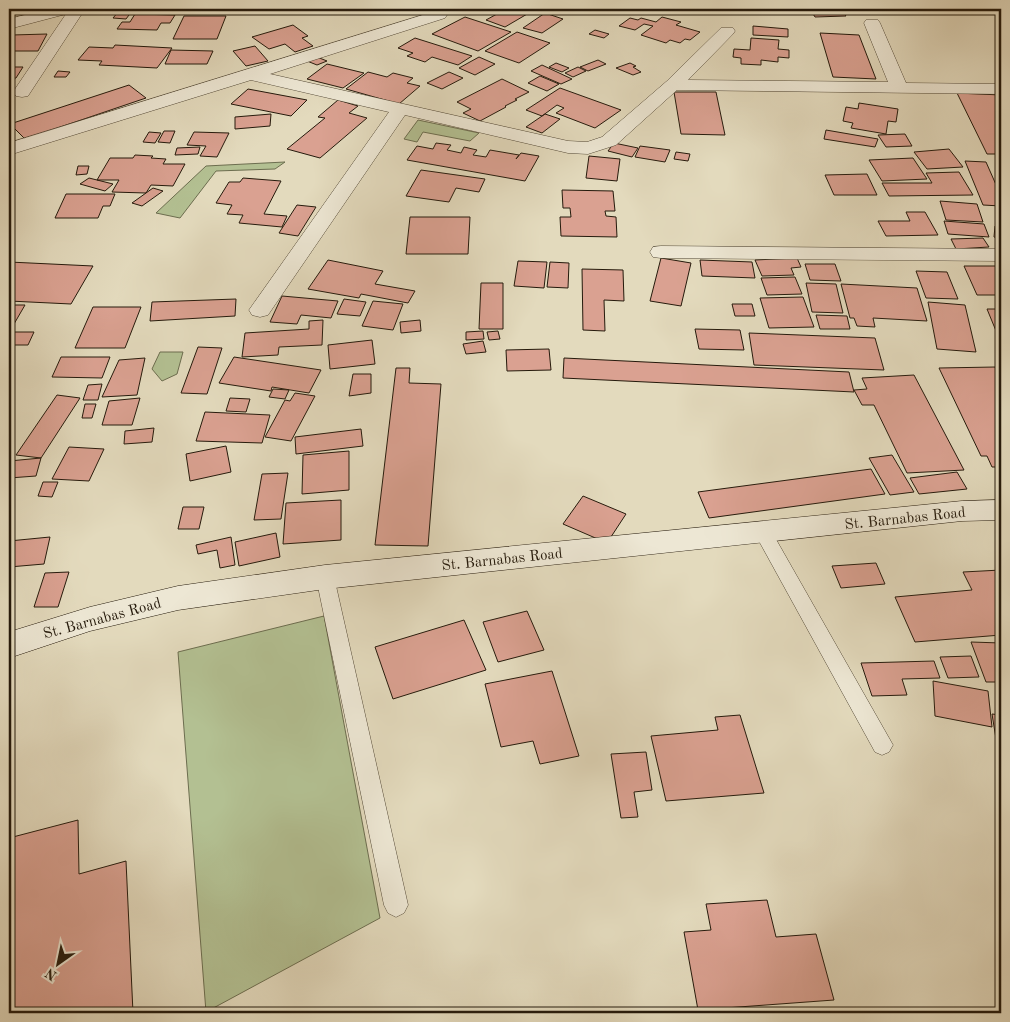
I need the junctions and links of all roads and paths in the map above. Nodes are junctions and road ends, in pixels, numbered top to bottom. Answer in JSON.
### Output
{"nodes":[{"id":1,"x":66,"y":9,"type":"edge"},
{"id":2,"x":77,"y":9,"type":"edge"},
{"id":3,"x":439,"y":15,"type":"dead end"},
{"id":4,"x":872,"y":23,"type":"dead end"},
{"id":5,"x":9,"y":24,"type":"edge"},
{"id":6,"x":727,"y":31,"type":"dead end"},
{"id":7,"x":248,"y":74,"type":"junction"},
{"id":8,"x":673,"y":85,"type":"junction"},
{"id":9,"x":899,"y":87,"type":"junction"},
{"id":10,"x":1001,"y":88,"type":"edge"},
{"id":11,"x":22,"y":92,"type":"dead end"},
{"id":12,"x":400,"y":109,"type":"junction"},
{"id":13,"x":9,"y":149,"type":"edge"},
{"id":14,"x":661,"y":252,"type":"dead end"},
{"id":15,"x":1001,"y":255,"type":"edge"},
{"id":16,"x":260,"y":310,"type":"dead end"},
{"id":17,"x":1001,"y":510,"type":"edge"},
{"id":18,"x":763,"y":532,"type":"junction"},
{"id":19,"x":326,"y":576,"type":"junction"},
{"id":20,"x":9,"y":645,"type":"edge"},
{"id":21,"x":882,"y":745,"type":"dead end"},
{"id":22,"x":396,"y":904,"type":"dead end"}],
"edges":[{"from":1,"to":5,"type":"street"},
{"from":2,"to":11,"type":"street"},
{"from":3,"to":7,"type":"street"},
{"from":4,"to":9,"type":"street"},
{"from":6,"to":8,"type":"street"},
{"from":7,"to":12,"type":"street"},
{"from":7,"to":13,"type":"street"},
{"from":8,"to":9,"type":"street"},
{"from":8,"to":12,"type":"street"},
{"from":9,"to":10,"type":"street"},
{"from":12,"to":16,"type":"street"},
{"from":14,"to":15,"type":"street"},
{"from":17,"to":18,"type":"street","name":"St. Barnabas Road"},
{"from":18,"to":19,"type":"street","name":"St. Barnabas Road"},
{"from":18,"to":21,"type":"lane"},
{"from":19,"to":20,"type":"street","name":"St. Barnabas Road"},
{"from":19,"to":22,"type":"lane"}]}
